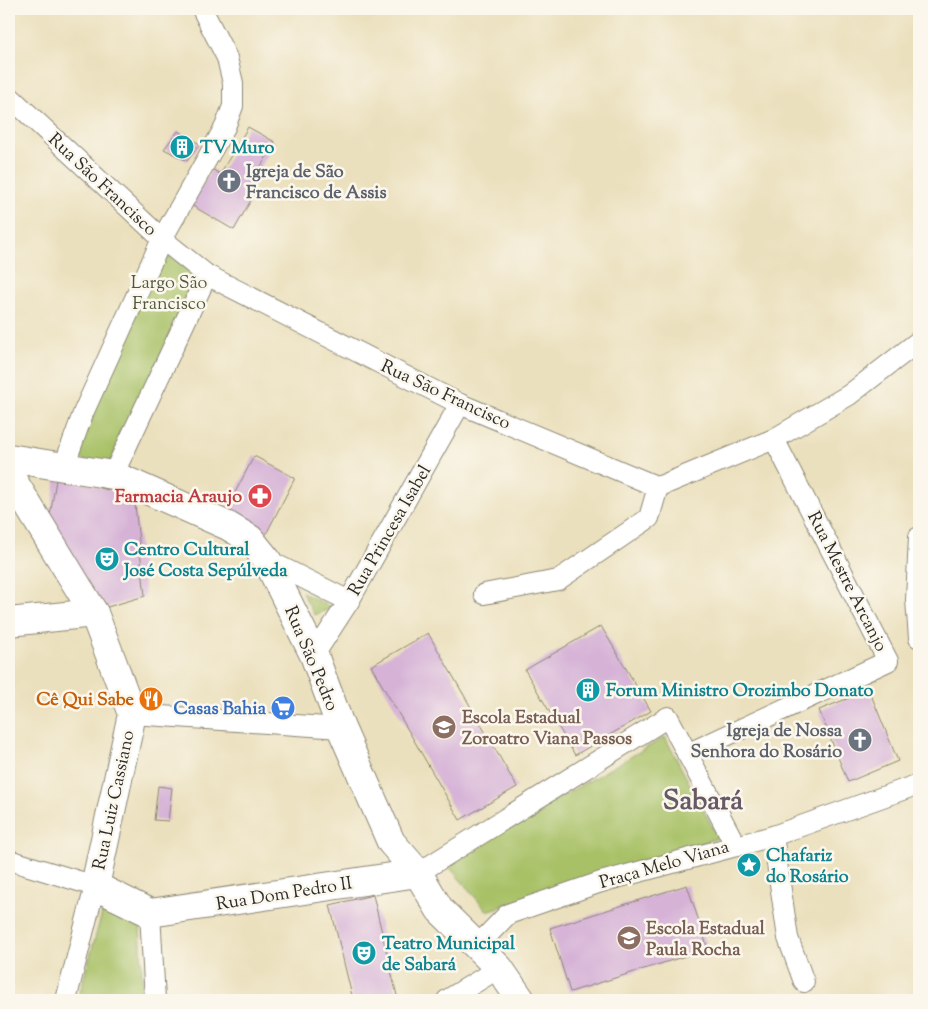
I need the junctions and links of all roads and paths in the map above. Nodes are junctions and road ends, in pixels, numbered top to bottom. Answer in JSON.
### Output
{"nodes":[{"id":1,"x":202,"y":9,"type":"edge"},
{"id":2,"x":9,"y":97,"type":"edge"},
{"id":3,"x":162,"y":239,"type":"junction"},
{"id":4,"x":207,"y":274,"type":"junction"},
{"id":5,"x":919,"y":341,"type":"edge"},
{"id":6,"x":460,"y":404,"type":"junction"},
{"id":7,"x":774,"y":439,"type":"junction"},
{"id":8,"x":9,"y":458,"type":"edge"},
{"id":9,"x":64,"y":466,"type":"junction"},
{"id":10,"x":9,"y":474,"type":"edge"},
{"id":11,"x":113,"y":475,"type":"junction"},
{"id":12,"x":658,"y":487,"type":"junction"},
{"id":13,"x":919,"y":537,"type":"edge"},
{"id":14,"x":267,"y":560,"type":"junction"},
{"id":15,"x":484,"y":594,"type":"dead end"},
{"id":16,"x":349,"y":601,"type":"junction"},
{"id":17,"x":94,"y":613,"type":"junction"},
{"id":18,"x":9,"y":622,"type":"edge"},
{"id":19,"x":919,"y":638,"type":"edge"},
{"id":20,"x":314,"y":655,"type":"junction"},
{"id":21,"x":132,"y":714,"type":"junction"},
{"id":22,"x":341,"y":728,"type":"junction"},
{"id":23,"x":687,"y":754,"type":"junction"},
{"id":24,"x":919,"y":784,"type":"edge"},
{"id":25,"x":774,"y":836,"type":"junction"},
{"id":26,"x":736,"y":846,"type":"junction"},
{"id":27,"x":9,"y":860,"type":"edge"},
{"id":28,"x":418,"y":873,"type":"junction"},
{"id":29,"x":95,"y":886,"type":"junction"},
{"id":30,"x":150,"y":913,"type":"junction"},
{"id":31,"x":478,"y":945,"type":"junction"},
{"id":32,"x":499,"y":968,"type":"junction"},
{"id":33,"x":804,"y":982,"type":"dead end"},
{"id":34,"x":66,"y":1000,"type":"edge"},
{"id":35,"x":155,"y":1000,"type":"edge"},
{"id":36,"x":447,"y":1000,"type":"edge"},
{"id":37,"x":521,"y":1000,"type":"edge"}],
"edges":[{"from":1,"to":3,"type":"street"},
{"from":2,"to":3,"type":"street","name":"Rua São Francisco"},
{"from":3,"to":4,"type":"street","name":"Rua São Francisco"},
{"from":3,"to":9,"type":"street"},
{"from":4,"to":6,"type":"street","name":"Rua São Francisco"},
{"from":4,"to":11,"type":"street"},
{"from":5,"to":7,"type":"street"},
{"from":6,"to":12,"type":"street","name":"Rua São Francisco"},
{"from":6,"to":16,"type":"street","name":"Rua Princesa Isabel"},
{"from":7,"to":12,"type":"street"},
{"from":7,"to":23,"type":"street","name":"Rua Mestre Arcanjo"},
{"from":8,"to":9,"type":"main road","name":"Rua São Pedro"},
{"from":9,"to":11,"type":"main road","name":"Rua São Pedro"},
{"from":10,"to":17,"type":"main road","name":"Rua Luiz Cassiano"},
{"from":11,"to":14,"type":"main road","name":"Rua São Pedro"},
{"from":12,"to":15,"type":"street"},
{"from":13,"to":19,"type":"street"},
{"from":14,"to":16,"type":"street"},
{"from":14,"to":20,"type":"main road","name":"Rua São Pedro"},
{"from":16,"to":20,"type":"street","name":"Rua Princesa Isabel"},
{"from":17,"to":18,"type":"main road"},
{"from":17,"to":21,"type":"main road","name":"Rua Luiz Cassiano"},
{"from":20,"to":22,"type":"main road","name":"Rua São Pedro"},
{"from":21,"to":22,"type":"street"},
{"from":21,"to":29,"type":"main road","name":"Rua Luiz Cassiano"},
{"from":22,"to":28,"type":"main road","name":"Rua São Pedro"},
{"from":23,"to":26,"type":"street","name":"Praça Melo Viana"},
{"from":23,"to":28,"type":"street","name":"Praça Melo Viana"},
{"from":24,"to":25,"type":"street"},
{"from":25,"to":26,"type":"street"},
{"from":25,"to":33,"type":"street"},
{"from":26,"to":31,"type":"street","name":"Praça Melo Viana"},
{"from":27,"to":29,"type":"street"},
{"from":28,"to":30,"type":"main road","name":"Rua Dom Pedro II"},
{"from":28,"to":31,"type":"main road"},
{"from":29,"to":30,"type":"main road"},
{"from":29,"to":34,"type":"street"},
{"from":30,"to":35,"type":"street"},
{"from":31,"to":32,"type":"main road"},
{"from":32,"to":36,"type":"street"},
{"from":32,"to":37,"type":"main road"}]}
